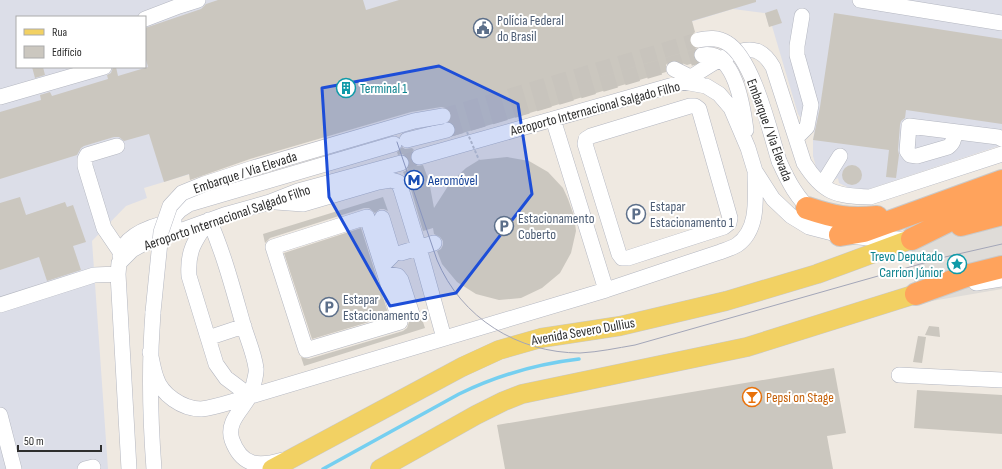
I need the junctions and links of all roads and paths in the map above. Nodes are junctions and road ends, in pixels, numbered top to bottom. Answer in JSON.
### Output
{"nodes":[{"id":1,"x":198,"y":0,"type":"edge"},
{"id":2,"x":860,"y":0,"type":"edge"},
{"id":3,"x":802,"y":16,"type":"dead end"},
{"id":4,"x":146,"y":19,"type":"edge"},
{"id":5,"x":1002,"y":22,"type":"edge"},
{"id":6,"x":698,"y":40,"type":"tunnel mouth"},
{"id":7,"x":702,"y":55,"type":"tunnel mouth"},
{"id":8,"x":722,"y":59,"type":"junction"},
{"id":9,"x":101,"y":68,"type":"edge"},
{"id":10,"x":674,"y":69,"type":"dead end"},
{"id":11,"x":688,"y":80,"type":"junction"},
{"id":12,"x":0,"y":97,"type":"edge"},
{"id":13,"x":553,"y":119,"type":"junction"},
{"id":14,"x":467,"y":132,"type":"dead end"},
{"id":15,"x":955,"y":132,"type":"dead end"},
{"id":16,"x":796,"y":138,"type":"junction"},
{"id":17,"x":1002,"y":139,"type":"edge"},
{"id":18,"x":117,"y":146,"type":"dead end"},
{"id":19,"x":748,"y":148,"type":"junction"},
{"id":20,"x":1002,"y":154,"type":"edge"},
{"id":21,"x":840,"y":156,"type":"dead end"},
{"id":22,"x":419,"y":157,"type":"tunnel mouth"},
{"id":23,"x":479,"y":160,"type":"dead end"},
{"id":24,"x":400,"y":163,"type":"tunnel mouth"},
{"id":25,"x":755,"y":171,"type":"junction"},
{"id":26,"x":1002,"y":184,"type":"edge"},
{"id":27,"x":822,"y":185,"type":"junction"},
{"id":28,"x":600,"y":194,"type":"junction"},
{"id":29,"x":270,"y":202,"type":"junction"},
{"id":30,"x":577,"y":205,"type":"junction"},
{"id":31,"x":807,"y":208,"type":"junction"},
{"id":32,"x":918,"y":212,"type":"junction"},
{"id":33,"x":1002,"y":214,"type":"edge"},
{"id":34,"x":224,"y":215,"type":"junction"},
{"id":35,"x":382,"y":218,"type":"dead end"},
{"id":36,"x":608,"y":219,"type":"junction"},
{"id":37,"x":209,"y":220,"type":"junction"},
{"id":38,"x":169,"y":222,"type":"junction"},
{"id":39,"x":586,"y":225,"type":"junction"},
{"id":40,"x":840,"y":235,"type":"junction"},
{"id":41,"x":912,"y":239,"type":"junction"},
{"id":42,"x":434,"y":243,"type":"dead end"},
{"id":43,"x":419,"y":248,"type":"junction"},
{"id":44,"x":401,"y":253,"type":"dead end"},
{"id":45,"x":119,"y":264,"type":"junction"},
{"id":46,"x":1002,"y":267,"type":"edge"},
{"id":47,"x":384,"y":270,"type":"junction"},
{"id":48,"x":1002,"y":279,"type":"edge"},
{"id":49,"x":606,"y":290,"type":"junction"},
{"id":50,"x":916,"y":294,"type":"junction"},
{"id":51,"x":0,"y":305,"type":"edge"},
{"id":52,"x":412,"y":314,"type":"dead end"},
{"id":53,"x":244,"y":326,"type":"junction"},
{"id":54,"x":208,"y":338,"type":"junction"},
{"id":55,"x":444,"y":338,"type":"junction"},
{"id":56,"x":150,"y":352,"type":"junction"},
{"id":57,"x":899,"y":375,"type":"dead end"},
{"id":58,"x":1002,"y":380,"type":"edge"},
{"id":59,"x":250,"y":396,"type":"junction"},
{"id":60,"x":0,"y":415,"type":"edge"},
{"id":61,"x":294,"y":457,"type":"junction"},
{"id":62,"x":14,"y":469,"type":"edge"},
{"id":63,"x":129,"y":469,"type":"edge"},
{"id":64,"x":154,"y":469,"type":"edge"},
{"id":65,"x":272,"y":469,"type":"edge"},
{"id":66,"x":380,"y":469,"type":"edge"}],
"edges":[{"from":1,"to":4,"type":"street"},
{"from":2,"to":5,"type":"street"},
{"from":3,"to":16,"type":"street"},
{"from":6,"to":31,"type":"street","name":"Embarque / Via Elevada","bridge":true},
{"from":7,"to":8,"type":"street"},
{"from":8,"to":11,"type":"street","name":"Aeroporto Internacional Salgado Filho"},
{"from":8,"to":16,"type":"street","name":"Aeroporto Internacional Salgado Filho"},
{"from":8,"to":19,"type":"street"},
{"from":9,"to":12,"type":"street"},
{"from":10,"to":11,"type":"street"},
{"from":11,"to":13,"type":"street","name":"Aeroporto Internacional Salgado Filho"},
{"from":11,"to":19,"type":"street"},
{"from":13,"to":22,"type":"street","name":"Aeroporto Internacional Salgado Filho"},
{"from":13,"to":30,"type":"street"},
{"from":14,"to":23,"type":"path","bridge":true},
{"from":15,"to":17,"type":"street"},
{"from":16,"to":27,"type":"street"},
{"from":18,"to":45,"type":"street"},
{"from":19,"to":25,"type":"street"},
{"from":20,"to":27,"type":"street"},
{"from":21,"to":27,"type":"street"},
{"from":24,"to":29,"type":"street","name":"Aeroporto Internacional Salgado Filho"},
{"from":25,"to":40,"type":"street"},
{"from":25,"to":49,"type":"street"},
{"from":26,"to":32,"type":"highway"},
{"from":26,"to":41,"type":"highway"},
{"from":28,"to":30,"type":"street"},
{"from":28,"to":36,"type":"street"},
{"from":28,"to":36,"type":"street"},
{"from":29,"to":34,"type":"street","name":"Aeroporto Internacional Salgado Filho"},
{"from":29,"to":43,"type":"street"},
{"from":30,"to":39,"type":"street"},
{"from":31,"to":32,"type":"highway"},
{"from":31,"to":40,"type":"street","name":"Embarque / Via Elevada"},
{"from":32,"to":40,"type":"highway"},
{"from":33,"to":41,"type":"highway"},
{"from":34,"to":37,"type":"street","name":"Aeroporto Internacional Salgado Filho"},
{"from":34,"to":38,"type":"street"},
{"from":35,"to":47,"type":"street"},
{"from":36,"to":39,"type":"street"},
{"from":37,"to":45,"type":"street","name":"Aeroporto Internacional Salgado Filho"},
{"from":37,"to":53,"type":"street"},
{"from":37,"to":54,"type":"street"},
{"from":38,"to":45,"type":"street"},
{"from":38,"to":56,"type":"street","name":"Embarque / Via Elevada","bridge":true},
{"from":39,"to":49,"type":"street"},
{"from":40,"to":41,"type":"street"},
{"from":41,"to":61,"type":"main road","name":"Avenida Severo Dullius"},
{"from":42,"to":43,"type":"street"},
{"from":43,"to":44,"type":"street"},
{"from":43,"to":55,"type":"street"},
{"from":45,"to":51,"type":"street"},
{"from":45,"to":63,"type":"street"},
{"from":46,"to":50,"type":"highway"},
{"from":47,"to":47,"type":"street"},
{"from":47,"to":52,"type":"street"},
{"from":48,"to":50,"type":"street"},
{"from":49,"to":55,"type":"street"},
{"from":50,"to":66,"type":"main road"},
{"from":53,"to":54,"type":"street"},
{"from":53,"to":59,"type":"street"},
{"from":54,"to":59,"type":"street"},
{"from":55,"to":59,"type":"street"},
{"from":56,"to":59,"type":"street"},
{"from":56,"to":64,"type":"street","name":"Embarque / Via Elevada"},
{"from":57,"to":58,"type":"street"},
{"from":59,"to":61,"type":"street"},
{"from":60,"to":62,"type":"street"},
{"from":61,"to":65,"type":"main road","name":"Avenida Severo Dullius"}]}
